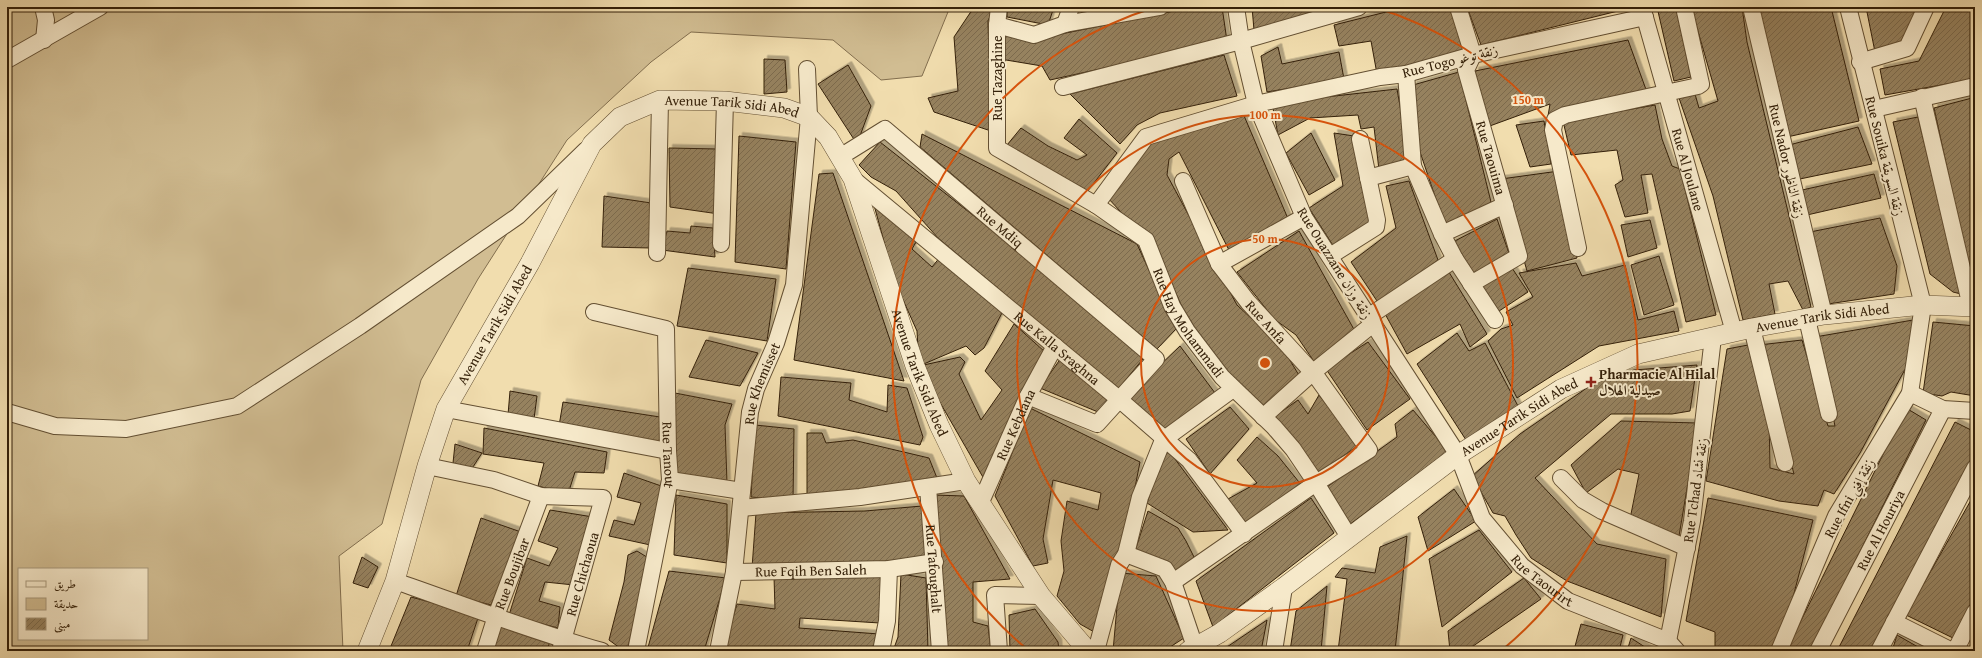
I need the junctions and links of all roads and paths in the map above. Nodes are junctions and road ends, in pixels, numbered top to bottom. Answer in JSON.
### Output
{"nodes":[{"id":1,"x":100,"y":7,"type":"edge"},
{"id":2,"x":999,"y":7,"type":"edge"},
{"id":3,"x":1071,"y":7,"type":"edge"},
{"id":4,"x":1160,"y":7,"type":"edge"},
{"id":5,"x":1236,"y":7,"type":"edge"},
{"id":6,"x":1359,"y":7,"type":"edge"},
{"id":7,"x":1458,"y":7,"type":"edge"},
{"id":8,"x":1684,"y":7,"type":"edge"},
{"id":9,"x":1751,"y":7,"type":"edge"},
{"id":10,"x":1848,"y":7,"type":"edge"},
{"id":11,"x":1926,"y":7,"type":"edge"},
{"id":12,"x":47,"y":11,"type":"edge"},
{"id":13,"x":1643,"y":12,"type":"edge"},
{"id":14,"x":997,"y":24,"type":"junction"},
{"id":15,"x":1065,"y":24,"type":"junction"},
{"id":16,"x":44,"y":40,"type":"junction"},
{"id":17,"x":1241,"y":41,"type":"junction"},
{"id":18,"x":1473,"y":55,"type":"junction"},
{"id":19,"x":7,"y":60,"type":"edge"},
{"id":20,"x":1860,"y":62,"type":"junction"},
{"id":21,"x":807,"y":69,"type":"dead end"},
{"id":22,"x":1406,"y":74,"type":"junction"},
{"id":23,"x":1975,"y":86,"type":"edge"},
{"id":24,"x":1063,"y":87,"type":"dead end"},
{"id":25,"x":1667,"y":93,"type":"junction"},
{"id":26,"x":1922,"y":97,"type":"junction"},
{"id":27,"x":660,"y":100,"type":"junction"},
{"id":28,"x":725,"y":101,"type":"junction"},
{"id":29,"x":1256,"y":104,"type":"junction"},
{"id":30,"x":1874,"y":109,"type":"junction"},
{"id":31,"x":809,"y":117,"type":"junction"},
{"id":32,"x":1360,"y":139,"type":"dead end"},
{"id":33,"x":592,"y":144,"type":"junction"},
{"id":34,"x":997,"y":148,"type":"joint"},
{"id":35,"x":840,"y":157,"type":"junction"},
{"id":36,"x":1413,"y":166,"type":"junction"},
{"id":37,"x":1368,"y":178,"type":"junction"},
{"id":38,"x":853,"y":179,"type":"junction"},
{"id":39,"x":1183,"y":181,"type":"dead end"},
{"id":40,"x":1096,"y":205,"type":"junction"},
{"id":41,"x":1504,"y":205,"type":"junction"},
{"id":42,"x":1304,"y":217,"type":"junction"},
{"id":43,"x":1442,"y":234,"type":"junction"},
{"id":44,"x":721,"y":244,"type":"dead end"},
{"id":45,"x":1578,"y":248,"type":"dead end"},
{"id":46,"x":657,"y":253,"type":"dead end"},
{"id":47,"x":1330,"y":256,"type":"junction"},
{"id":48,"x":1455,"y":259,"type":"junction"},
{"id":49,"x":1219,"y":264,"type":"junction"},
{"id":50,"x":1471,"y":284,"type":"junction"},
{"id":51,"x":1923,"y":305,"type":"junction"},
{"id":52,"x":1973,"y":307,"type":"edge"},
{"id":53,"x":594,"y":312,"type":"dead end"},
{"id":54,"x":1815,"y":317,"type":"junction"},
{"id":55,"x":1495,"y":320,"type":"dead end"},
{"id":56,"x":1371,"y":321,"type":"junction"},
{"id":57,"x":1743,"y":330,"type":"junction"},
{"id":58,"x":1713,"y":337,"type":"junction"},
{"id":59,"x":1054,"y":346,"type":"junction"},
{"id":60,"x":1312,"y":373,"type":"junction"},
{"id":61,"x":1233,"y":389,"type":"junction"},
{"id":62,"x":1910,"y":393,"type":"junction"},
{"id":63,"x":1028,"y":396,"type":"junction"},
{"id":64,"x":1120,"y":400,"type":"junction"},
{"id":65,"x":446,"y":409,"type":"junction"},
{"id":66,"x":1943,"y":409,"type":"junction"},
{"id":67,"x":1975,"y":411,"type":"edge"},
{"id":68,"x":7,"y":412,"type":"edge"},
{"id":69,"x":1829,"y":414,"type":"dead end"},
{"id":70,"x":1263,"y":417,"type":"junction"},
{"id":71,"x":1164,"y":440,"type":"junction"},
{"id":72,"x":668,"y":451,"type":"junction"},
{"id":73,"x":1458,"y":455,"type":"junction"},
{"id":74,"x":1785,"y":463,"type":"dead end"},
{"id":75,"x":427,"y":466,"type":"junction"},
{"id":76,"x":1975,"y":468,"type":"edge"},
{"id":77,"x":1561,"y":478,"type":"dead end"},
{"id":78,"x":670,"y":480,"type":"junction"},
{"id":79,"x":966,"y":481,"type":"junction"},
{"id":80,"x":1316,"y":483,"type":"junction"},
{"id":81,"x":928,"y":487,"type":"junction"},
{"id":82,"x":742,"y":491,"type":"junction"},
{"id":83,"x":541,"y":496,"type":"junction"},
{"id":84,"x":980,"y":504,"type":"junction"},
{"id":85,"x":741,"y":508,"type":"junction"},
{"id":86,"x":1244,"y":534,"type":"junction"},
{"id":87,"x":1349,"y":537,"type":"junction"},
{"id":88,"x":1687,"y":548,"type":"junction"},
{"id":89,"x":1126,"y":554,"type":"junction"},
{"id":90,"x":935,"y":562,"type":"junction"},
{"id":91,"x":889,"y":569,"type":"junction"},
{"id":92,"x":734,"y":572,"type":"junction"},
{"id":93,"x":395,"y":581,"type":"junction"},
{"id":94,"x":1173,"y":582,"type":"junction"},
{"id":95,"x":1284,"y":587,"type":"junction"},
{"id":96,"x":1041,"y":596,"type":"junction"},
{"id":97,"x":1975,"y":612,"type":"edge"},
{"id":98,"x":496,"y":616,"type":"junction"},
{"id":99,"x":1894,"y":622,"type":"junction"},
{"id":100,"x":562,"y":646,"type":"edge"},
{"id":101,"x":1673,"y":646,"type":"edge"},
{"id":102,"x":1192,"y":649,"type":"edge"},
{"id":103,"x":367,"y":651,"type":"edge"},
{"id":104,"x":485,"y":651,"type":"edge"},
{"id":105,"x":602,"y":651,"type":"edge"},
{"id":106,"x":636,"y":651,"type":"edge"},
{"id":107,"x":718,"y":651,"type":"edge"},
{"id":108,"x":881,"y":651,"type":"edge"},
{"id":109,"x":940,"y":651,"type":"edge"},
{"id":110,"x":999,"y":651,"type":"edge"},
{"id":111,"x":1088,"y":651,"type":"edge"},
{"id":112,"x":1096,"y":651,"type":"edge"},
{"id":113,"x":1274,"y":651,"type":"edge"},
{"id":114,"x":1779,"y":651,"type":"edge"},
{"id":115,"x":1818,"y":651,"type":"edge"},
{"id":116,"x":1879,"y":651,"type":"edge"},
{"id":117,"x":1952,"y":651,"type":"edge"},
{"id":118,"x":1955,"y":651,"type":"edge"}],
"edges":[{"from":1,"to":16,"type":"street"},
{"from":2,"to":14,"type":"street","name":"Rue Tazaghine"},
{"from":3,"to":15,"type":"street"},
{"from":4,"to":15,"type":"street"},
{"from":5,"to":17,"type":"street","name":"Rue Ouazzane زنقة وزان"},
{"from":6,"to":17,"type":"street"},
{"from":7,"to":18,"type":"street"},
{"from":8,"to":25,"type":"street"},
{"from":9,"to":54,"type":"street","name":"Rue Nador زنقة الناظور"},
{"from":10,"to":20,"type":"street","name":"Rue Souika زنقة السويقة"},
{"from":11,"to":20,"type":"street"},
{"from":12,"to":16,"type":"street"},
{"from":13,"to":18,"type":"street","name":"Rue Togo زنقة توغو"},
{"from":13,"to":25,"type":"street","name":"Rue Al Joulane"},
{"from":14,"to":15,"type":"street"},
{"from":14,"to":34,"type":"street","name":"Rue Tazaghine"},
{"from":16,"to":19,"type":"street"},
{"from":17,"to":24,"type":"street"},
{"from":17,"to":29,"type":"street","name":"Rue Ouazzane زنقة وزان"},
{"from":18,"to":22,"type":"street","name":"Rue Togo زنقة توغو"},
{"from":18,"to":41,"type":"street","name":"Rue Taouima"},
{"from":20,"to":30,"type":"street","name":"Rue Souika زنقة السويقة"},
{"from":21,"to":31,"type":"street","name":"Rue Khemisset"},
{"from":22,"to":29,"type":"street","name":"Rue Togo زنقة توغو"},
{"from":22,"to":36,"type":"street"},
{"from":23,"to":26,"type":"street"},
{"from":25,"to":45,"type":"street"},
{"from":25,"to":57,"type":"street","name":"Rue Al Joulane"},
{"from":26,"to":30,"type":"street"},
{"from":26,"to":52,"type":"street"},
{"from":27,"to":28,"type":"street","name":"Avenue Tarik Sidi Abed"},
{"from":27,"to":33,"type":"street","name":"Avenue Tarik Sidi Abed"},
{"from":27,"to":46,"type":"street"},
{"from":28,"to":31,"type":"street","name":"Avenue Tarik Sidi Abed"},
{"from":28,"to":44,"type":"street"},
{"from":29,"to":40,"type":"street","name":"Rue Togo زنقة توغو"},
{"from":29,"to":42,"type":"street","name":"Rue Ouazzane زنقة وزان"},
{"from":30,"to":51,"type":"street","name":"Rue Souika زنقة السويقة"},
{"from":31,"to":35,"type":"street","name":"Avenue Tarik Sidi Abed"},
{"from":31,"to":82,"type":"street","name":"Rue Khemisset"},
{"from":32,"to":37,"type":"street"},
{"from":33,"to":65,"type":"street","name":"Avenue Tarik Sidi Abed"},
{"from":33,"to":68,"type":"street"},
{"from":34,"to":40,"type":"street","name":"Rue Hay Mohammadi"},
{"from":35,"to":38,"type":"street","name":"Avenue Tarik Sidi Abed"},
{"from":35,"to":64,"type":"street","name":"Rue Mdiq"},
{"from":36,"to":37,"type":"street"},
{"from":36,"to":43,"type":"street"},
{"from":37,"to":47,"type":"street"},
{"from":38,"to":59,"type":"street","name":"Rue Kalla Sraghna"},
{"from":38,"to":79,"type":"street","name":"Avenue Tarik Sidi Abed"},
{"from":39,"to":49,"type":"street","name":"Rue Anfa"},
{"from":40,"to":61,"type":"street","name":"Rue Hay Mohammadi"},
{"from":41,"to":43,"type":"street"},
{"from":41,"to":50,"type":"street","name":"Rue Taouima"},
{"from":42,"to":47,"type":"street","name":"Rue Ouazzane زنقة وزان"},
{"from":42,"to":49,"type":"street"},
{"from":43,"to":48,"type":"street"},
{"from":47,"to":56,"type":"street","name":"Rue Ouazzane زنقة وزان"},
{"from":48,"to":50,"type":"street"},
{"from":48,"to":56,"type":"street"},
{"from":49,"to":60,"type":"street","name":"Rue Anfa"},
{"from":50,"to":55,"type":"street"},
{"from":51,"to":52,"type":"street","name":"Avenue Tarik Sidi Abed"},
{"from":51,"to":54,"type":"street","name":"Avenue Tarik Sidi Abed"},
{"from":51,"to":62,"type":"street"},
{"from":53,"to":72,"type":"street","name":"Rue Tanout"},
{"from":54,"to":57,"type":"street","name":"Avenue Tarik Sidi Abed"},
{"from":54,"to":69,"type":"street","name":"Rue Nador زنقة الناظور"},
{"from":56,"to":60,"type":"street"},
{"from":56,"to":73,"type":"street","name":"Rue Ouazzane زنقة وزان"},
{"from":57,"to":58,"type":"street","name":"Avenue Tarik Sidi Abed"},
{"from":57,"to":74,"type":"street","name":"Rue Al Joulane"},
{"from":58,"to":73,"type":"street","name":"Avenue Tarik Sidi Abed"},
{"from":58,"to":88,"type":"street","name":"Rue Tchad زنقة نشاد"},
{"from":59,"to":63,"type":"street","name":"Rue Kebdana"},
{"from":59,"to":64,"type":"street","name":"Rue Kalla Sraghna"},
{"from":60,"to":70,"type":"street"},
{"from":60,"to":80,"type":"street","name":"Rue Anfa"},
{"from":61,"to":70,"type":"street","name":"Rue Hay Mohammadi"},
{"from":61,"to":71,"type":"street"},
{"from":62,"to":66,"type":"street"},
{"from":62,"to":114,"type":"street","name":"Rue Ifni زنقة إفني"},
{"from":63,"to":64,"type":"street"},
{"from":63,"to":84,"type":"street","name":"Rue Kebdana"},
{"from":64,"to":71,"type":"street","name":"Rue Kalla Sraghna"},
{"from":65,"to":72,"type":"street"},
{"from":65,"to":75,"type":"street","name":"Avenue Tarik Sidi Abed"},
{"from":66,"to":67,"type":"street"},
{"from":66,"to":115,"type":"street","name":"Rue Al Houriya"},
{"from":70,"to":80,"type":"street","name":"Rue Hay Mohammadi"},
{"from":71,"to":86,"type":"street","name":"Rue Kalla Sraghna"},
{"from":71,"to":89,"type":"street"},
{"from":72,"to":78,"type":"street","name":"Rue Tanout"},
{"from":73,"to":87,"type":"street","name":"Avenue Tarik Sidi Abed"},
{"from":73,"to":101,"type":"street","name":"Rue Taourirt"},
{"from":75,"to":83,"type":"street"},
{"from":75,"to":93,"type":"street","name":"Avenue Tarik Sidi Abed"},
{"from":76,"to":99,"type":"street"},
{"from":77,"to":88,"type":"street"},
{"from":78,"to":82,"type":"street"},
{"from":78,"to":106,"type":"street","name":"Rue Tanout"},
{"from":79,"to":81,"type":"street"},
{"from":79,"to":84,"type":"street","name":"Avenue Tarik Sidi Abed"},
{"from":80,"to":86,"type":"street"},
{"from":80,"to":87,"type":"street","name":"Rue Hay Mohammadi"},
{"from":81,"to":85,"type":"street"},
{"from":81,"to":90,"type":"street","name":"Rue Tafoughalt"},
{"from":82,"to":85,"type":"street","name":"Rue Khemisset"},
{"from":83,"to":98,"type":"street","name":"Rue Boujibar"},
{"from":83,"to":100,"type":"street","name":"Rue Chichaoua"},
{"from":84,"to":96,"type":"street","name":"Avenue Tarik Sidi Abed"},
{"from":85,"to":92,"type":"street","name":"Rue Khemisset"},
{"from":86,"to":94,"type":"street"},
{"from":87,"to":95,"type":"street","name":"Avenue Tarik Sidi Abed"},
{"from":88,"to":101,"type":"street","name":"Rue Tchad زنقة نشاد"},
{"from":89,"to":94,"type":"street"},
{"from":89,"to":112,"type":"street"},
{"from":90,"to":91,"type":"street","name":"Rue Fqih Ben Saleh"},
{"from":90,"to":109,"type":"street","name":"Rue Tafoughalt"},
{"from":91,"to":92,"type":"street","name":"Rue Fqih Ben Saleh"},
{"from":91,"to":108,"type":"street"},
{"from":92,"to":107,"type":"street","name":"Rue Khemisset"},
{"from":93,"to":98,"type":"street"},
{"from":93,"to":103,"type":"street","name":"Avenue Tarik Sidi Abed"},
{"from":94,"to":102,"type":"street"},
{"from":95,"to":102,"type":"street","name":"Avenue Tarik Sidi Abed"},
{"from":95,"to":113,"type":"street"},
{"from":96,"to":110,"type":"street"},
{"from":96,"to":111,"type":"street","name":"Avenue Tarik Sidi Abed"},
{"from":97,"to":118,"type":"street"},
{"from":98,"to":100,"type":"street"},
{"from":98,"to":104,"type":"street","name":"Rue Boujibar"},
{"from":99,"to":116,"type":"street"},
{"from":99,"to":117,"type":"street"},
{"from":100,"to":105,"type":"street"}]}
